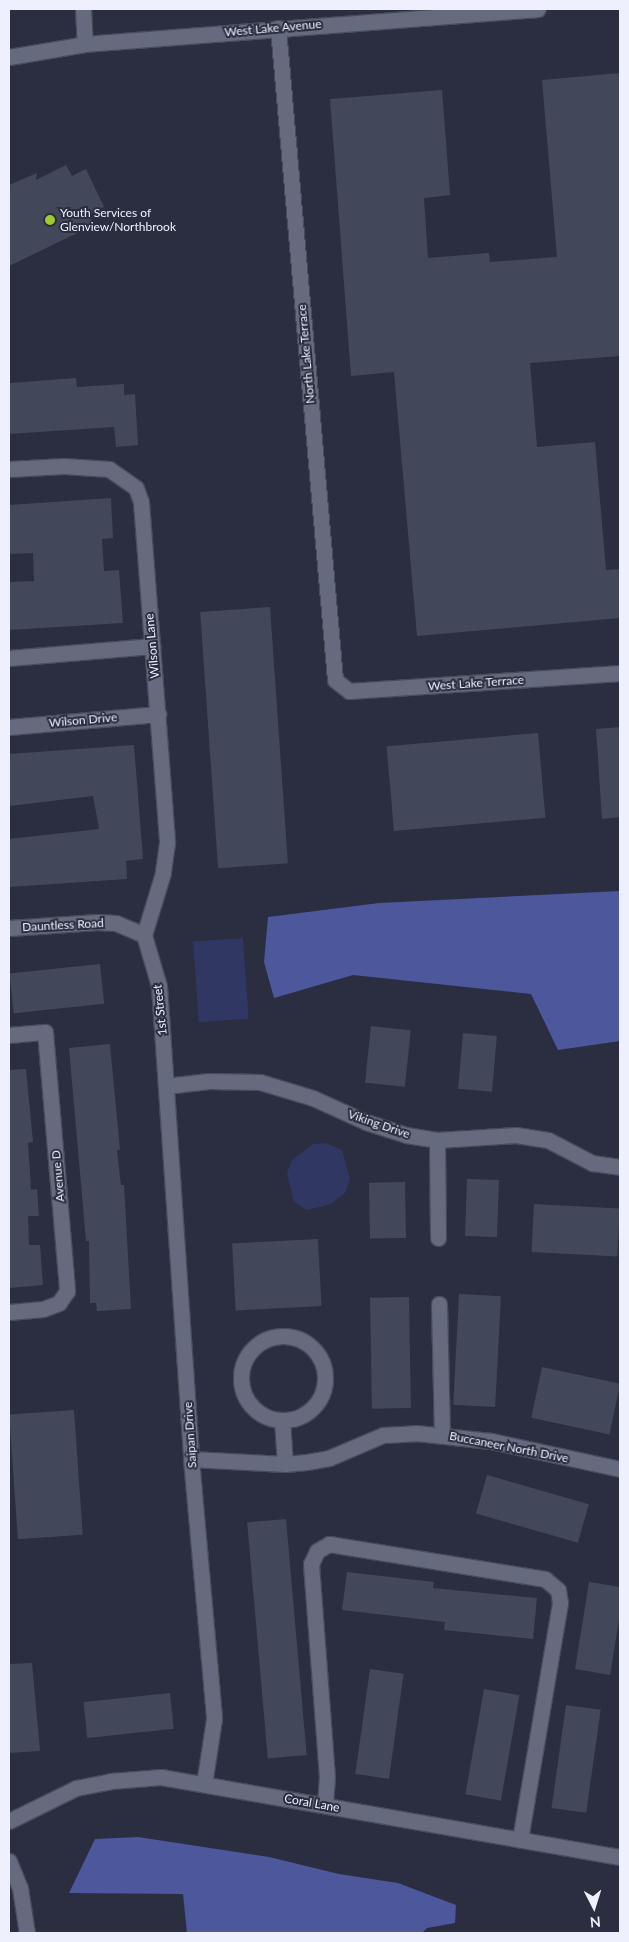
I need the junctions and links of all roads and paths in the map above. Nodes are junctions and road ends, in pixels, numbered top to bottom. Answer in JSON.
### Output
{"nodes":[{"id":1,"x":83,"y":9,"type":"edge"},
{"id":2,"x":538,"y":9,"type":"edge"},
{"id":3,"x":512,"y":10,"type":"edge"},
{"id":4,"x":278,"y":28,"type":"junction"},
{"id":5,"x":85,"y":44,"type":"junction"},
{"id":6,"x":9,"y":57,"type":"edge"},
{"id":7,"x":9,"y":469,"type":"edge"},
{"id":8,"x":152,"y":646,"type":"junction"},
{"id":9,"x":9,"y":658,"type":"edge"},
{"id":10,"x":620,"y":673,"type":"edge"},
{"id":11,"x":335,"y":680,"type":"joint"},
{"id":12,"x":158,"y":714,"type":"junction"},
{"id":13,"x":9,"y":727,"type":"edge"},
{"id":14,"x":9,"y":928,"type":"edge"},
{"id":15,"x":144,"y":935,"type":"junction"},
{"id":16,"x":9,"y":1035,"type":"edge"},
{"id":17,"x":166,"y":1086,"type":"junction"},
{"id":18,"x":438,"y":1140,"type":"junction"},
{"id":19,"x":620,"y":1168,"type":"edge"},
{"id":20,"x":438,"y":1238,"type":"dead end"},
{"id":21,"x":439,"y":1304,"type":"dead end"},
{"id":22,"x":9,"y":1312,"type":"edge"},
{"id":23,"x":282,"y":1420,"type":"junction"},
{"id":24,"x":442,"y":1435,"type":"junction"},
{"id":25,"x":191,"y":1459,"type":"junction"},
{"id":26,"x":285,"y":1464,"type":"junction"},
{"id":27,"x":620,"y":1469,"type":"edge"},
{"id":28,"x":204,"y":1784,"type":"junction"},
{"id":29,"x":325,"y":1805,"type":"junction"},
{"id":30,"x":9,"y":1820,"type":"edge"},
{"id":31,"x":520,"y":1840,"type":"junction"},
{"id":32,"x":620,"y":1857,"type":"edge"},
{"id":33,"x":9,"y":1861,"type":"edge"},
{"id":34,"x":28,"y":1933,"type":"edge"}],
"edges":[{"from":1,"to":5,"type":"street"},
{"from":2,"to":3,"type":"street","name":"West Lake Avenue"},
{"from":3,"to":4,"type":"street","name":"West Lake Avenue"},
{"from":4,"to":5,"type":"street","name":"West Lake Avenue"},
{"from":4,"to":11,"type":"street","name":"North Lake Terrace"},
{"from":5,"to":6,"type":"street","name":"West Lake Avenue"},
{"from":7,"to":8,"type":"street","name":"Wilson Lane"},
{"from":8,"to":9,"type":"street"},
{"from":8,"to":12,"type":"street","name":"Wilson Lane"},
{"from":10,"to":11,"type":"street","name":"West Lake Terrace"},
{"from":12,"to":13,"type":"street","name":"Wilson Drive"},
{"from":12,"to":15,"type":"street","name":"Wilson Lane"},
{"from":14,"to":15,"type":"street","name":"Dauntless Road"},
{"from":15,"to":17,"type":"street","name":"1st Street"},
{"from":16,"to":22,"type":"street","name":"Avenue D"},
{"from":17,"to":18,"type":"street","name":"Viking Drive"},
{"from":17,"to":25,"type":"street","name":"Saipan Drive"},
{"from":18,"to":19,"type":"street","name":"Viking Drive"},
{"from":18,"to":20,"type":"street"},
{"from":21,"to":24,"type":"street"},
{"from":23,"to":23,"type":"street"},
{"from":23,"to":26,"type":"street"},
{"from":24,"to":26,"type":"street","name":"Buccaneer North Drive"},
{"from":24,"to":27,"type":"street","name":"Buccaneer North Drive"},
{"from":25,"to":26,"type":"street","name":"Buccaneer North Drive"},
{"from":25,"to":28,"type":"street","name":"Saipan Drive"},
{"from":28,"to":29,"type":"street","name":"Coral Lane"},
{"from":28,"to":30,"type":"street","name":"Coral Lane"},
{"from":29,"to":31,"type":"street","name":"Coral Lane"},
{"from":29,"to":31,"type":"street"},
{"from":31,"to":32,"type":"street","name":"Coral Lane"},
{"from":33,"to":34,"type":"street"}]}
